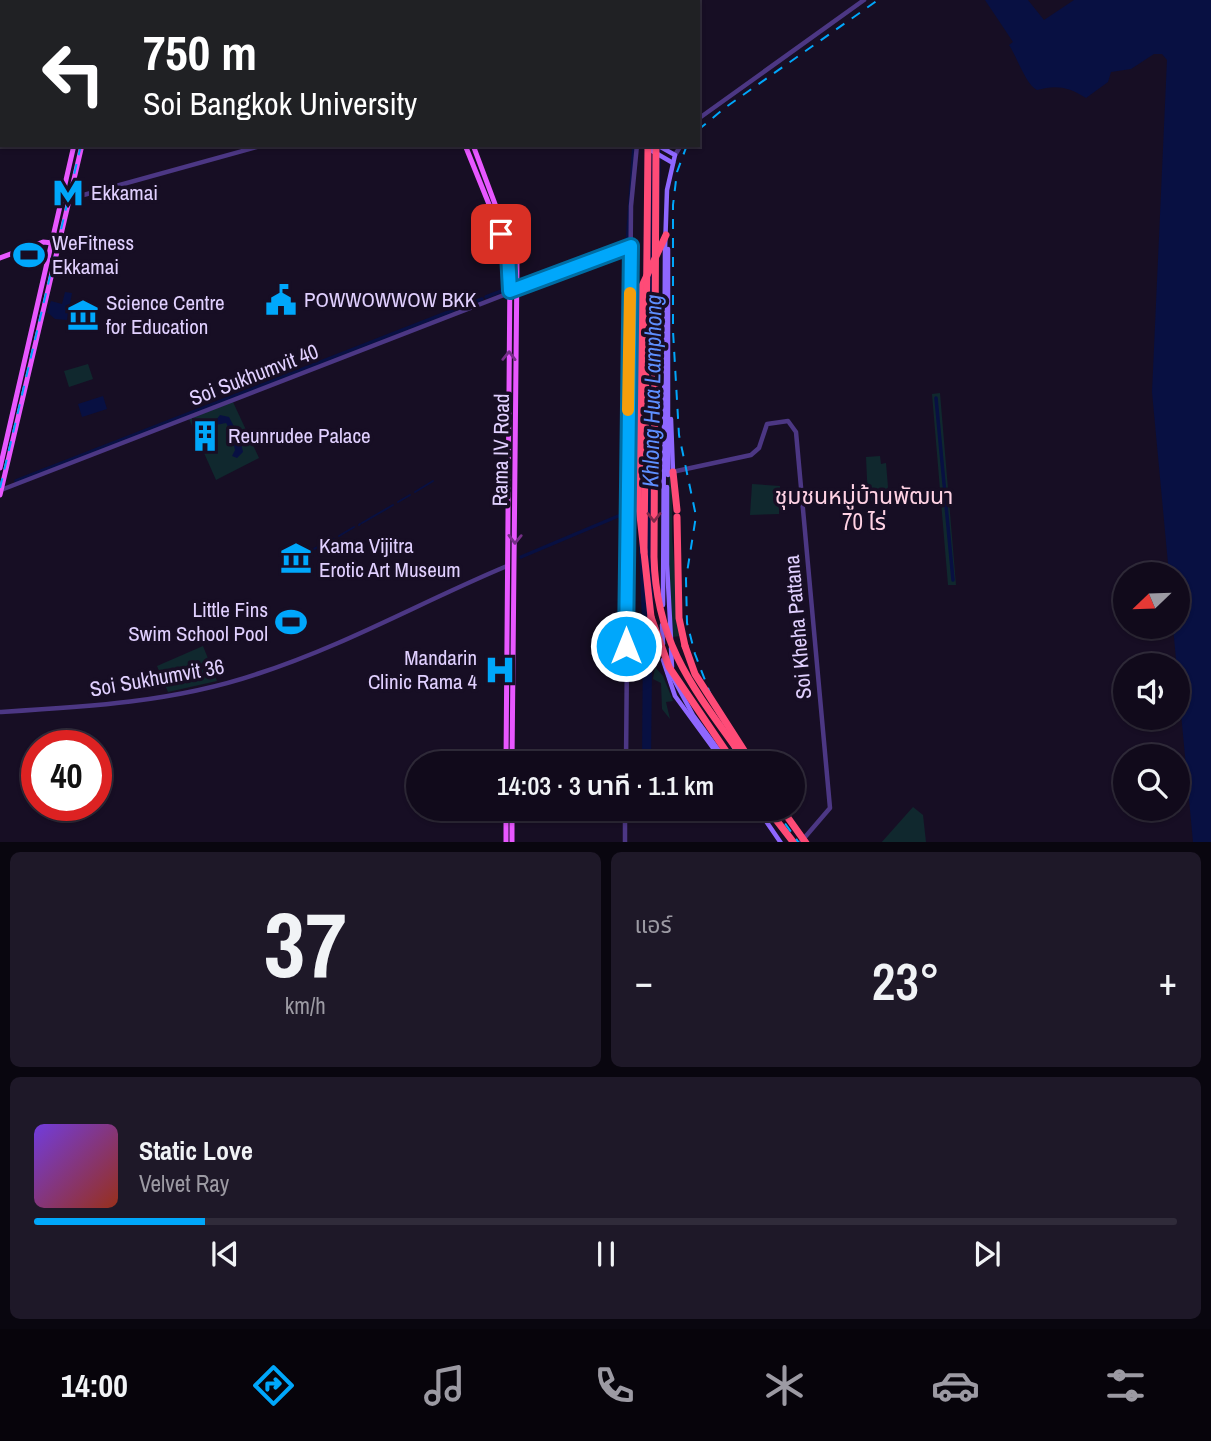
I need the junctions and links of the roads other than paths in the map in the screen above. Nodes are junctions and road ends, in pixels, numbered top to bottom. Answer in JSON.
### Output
{"nodes":[{"id":1,"x":864,"y":0,"type":"edge"},
{"id":2,"x":700,"y":118,"type":"edge"},
{"id":3,"x":74,"y":147,"type":"edge"},
{"id":4,"x":81,"y":147,"type":"edge"},
{"id":5,"x":256,"y":147,"type":"edge"},
{"id":6,"x":466,"y":147,"type":"edge"},
{"id":7,"x":474,"y":147,"type":"edge"},
{"id":8,"x":640,"y":147,"type":"edge"},
{"id":9,"x":653,"y":147,"type":"edge"},
{"id":10,"x":679,"y":147,"type":"edge"},
{"id":11,"x":673,"y":154,"type":"junction"},
{"id":12,"x":671,"y":162,"type":"junction"},
{"id":13,"x":65,"y":198,"type":"junction"},
{"id":14,"x":663,"y":241,"type":"junction"},
{"id":15,"x":51,"y":242,"type":"junction"},
{"id":16,"x":58,"y":245,"type":"junction"},
{"id":17,"x":631,"y":246,"type":"junction"},
{"id":18,"x":0,"y":258,"type":"edge"},
{"id":19,"x":519,"y":288,"type":"junction"},
{"id":20,"x":510,"y":291,"type":"junction"},
{"id":21,"x":31,"y":348,"type":"junction"},
{"id":22,"x":517,"y":453,"type":"junction"},
{"id":23,"x":508,"y":461,"type":"junction"},
{"id":24,"x":0,"y":468,"type":"edge"},
{"id":25,"x":669,"y":472,"type":"junction"},
{"id":26,"x":0,"y":492,"type":"edge"},
{"id":27,"x":644,"y":552,"type":"junction"},
{"id":28,"x":507,"y":566,"type":"junction"},
{"id":29,"x":510,"y":694,"type":"junction"},
{"id":30,"x":0,"y":712,"type":"edge"},
{"id":31,"x":507,"y":751,"type":"edge"},
{"id":32,"x":512,"y":751,"type":"edge"},
{"id":33,"x":625,"y":751,"type":"edge"},
{"id":34,"x":716,"y":751,"type":"edge"},
{"id":35,"x":718,"y":751,"type":"edge"},
{"id":36,"x":726,"y":751,"type":"edge"},
{"id":37,"x":741,"y":751,"type":"edge"},
{"id":38,"x":743,"y":751,"type":"edge"},
{"id":39,"x":506,"y":821,"type":"edge"},
{"id":40,"x":512,"y":821,"type":"edge"},
{"id":41,"x":625,"y":821,"type":"edge"},
{"id":42,"x":768,"y":821,"type":"edge"},
{"id":43,"x":777,"y":821,"type":"edge"},
{"id":44,"x":791,"y":821,"type":"edge"},
{"id":45,"x":506,"y":842,"type":"edge"},
{"id":46,"x":512,"y":842,"type":"edge"},
{"id":47,"x":625,"y":842,"type":"edge"},
{"id":48,"x":783,"y":842,"type":"edge"},
{"id":49,"x":794,"y":842,"type":"edge"},
{"id":50,"x":800,"y":842,"type":"edge"},
{"id":51,"x":806,"y":842,"type":"edge"}],
"edges":[{"from":1,"to":2,"type":"street"},
{"from":3,"to":13,"type":"main road"},
{"from":4,"to":13,"type":"main road"},
{"from":5,"to":13,"type":"street"},
{"from":6,"to":20,"type":"main road","name":"Rama IV Road"},
{"from":7,"to":19,"type":"main road","name":"Rama IV Road"},
{"from":8,"to":17,"type":"street"},
{"from":9,"to":11,"type":"main road"},
{"from":9,"to":12,"type":"main road","bridge":true},
{"from":9,"to":27,"type":"highway","bridge":true},
{"from":9,"to":37,"type":"highway","one_way":true,"bridge":true},
{"from":10,"to":11,"type":"street"},
{"from":11,"to":12,"type":"main road"},
{"from":12,"to":14,"type":"main road"},
{"from":13,"to":15,"type":"main road"},
{"from":13,"to":16,"type":"main road"},
{"from":14,"to":25,"type":"main road"},
{"from":14,"to":25,"type":"main road"},
{"from":14,"to":27,"type":"highway","bridge":true},
{"from":15,"to":16,"type":"main road"},
{"from":15,"to":18,"type":"main road"},
{"from":15,"to":21,"type":"main road"},
{"from":16,"to":21,"type":"main road"},
{"from":17,"to":19,"type":"street","name":"Soi Sukhumvit 40"},
{"from":17,"to":33,"type":"street"},
{"from":19,"to":20,"type":"street","name":"Soi Sukhumvit 40"},
{"from":19,"to":22,"type":"main road","name":"Rama IV Road"},
{"from":23,"to":20,"type":"main road","name":"Rama IV Road","one_way":true},
{"from":20,"to":26,"type":"street","name":"Soi Sukhumvit 40"},
{"from":21,"to":24,"type":"main road"},
{"from":21,"to":26,"type":"main road"},
{"from":22,"to":23,"type":"main road"},
{"from":22,"to":29,"type":"main road","name":"Rama IV Road","one_way":true},
{"from":23,"to":28,"type":"main road","name":"Rama IV Road"},
{"from":25,"to":34,"type":"main road"},
{"from":25,"to":35,"type":"main road"},
{"from":25,"to":38,"type":"highway","bridge":true},
{"from":25,"to":50,"type":"street","name":"Soi Kheha Pattana"},
{"from":27,"to":36,"type":"highway","bridge":true},
{"from":28,"to":29,"type":"main road","name":"Rama IV Road"},
{"from":28,"to":30,"type":"street","name":"Soi Sukhumvit 36"},
{"from":29,"to":31,"type":"main road","name":"Rama IV Road"},
{"from":29,"to":32,"type":"main road","name":"Rama IV Road"},
{"from":39,"to":45,"type":"main road"},
{"from":40,"to":46,"type":"main road"},
{"from":41,"to":47,"type":"street"},
{"from":42,"to":48,"type":"main road"},
{"from":43,"to":49,"type":"highway"},
{"from":44,"to":51,"type":"highway","bridge":true}]}
